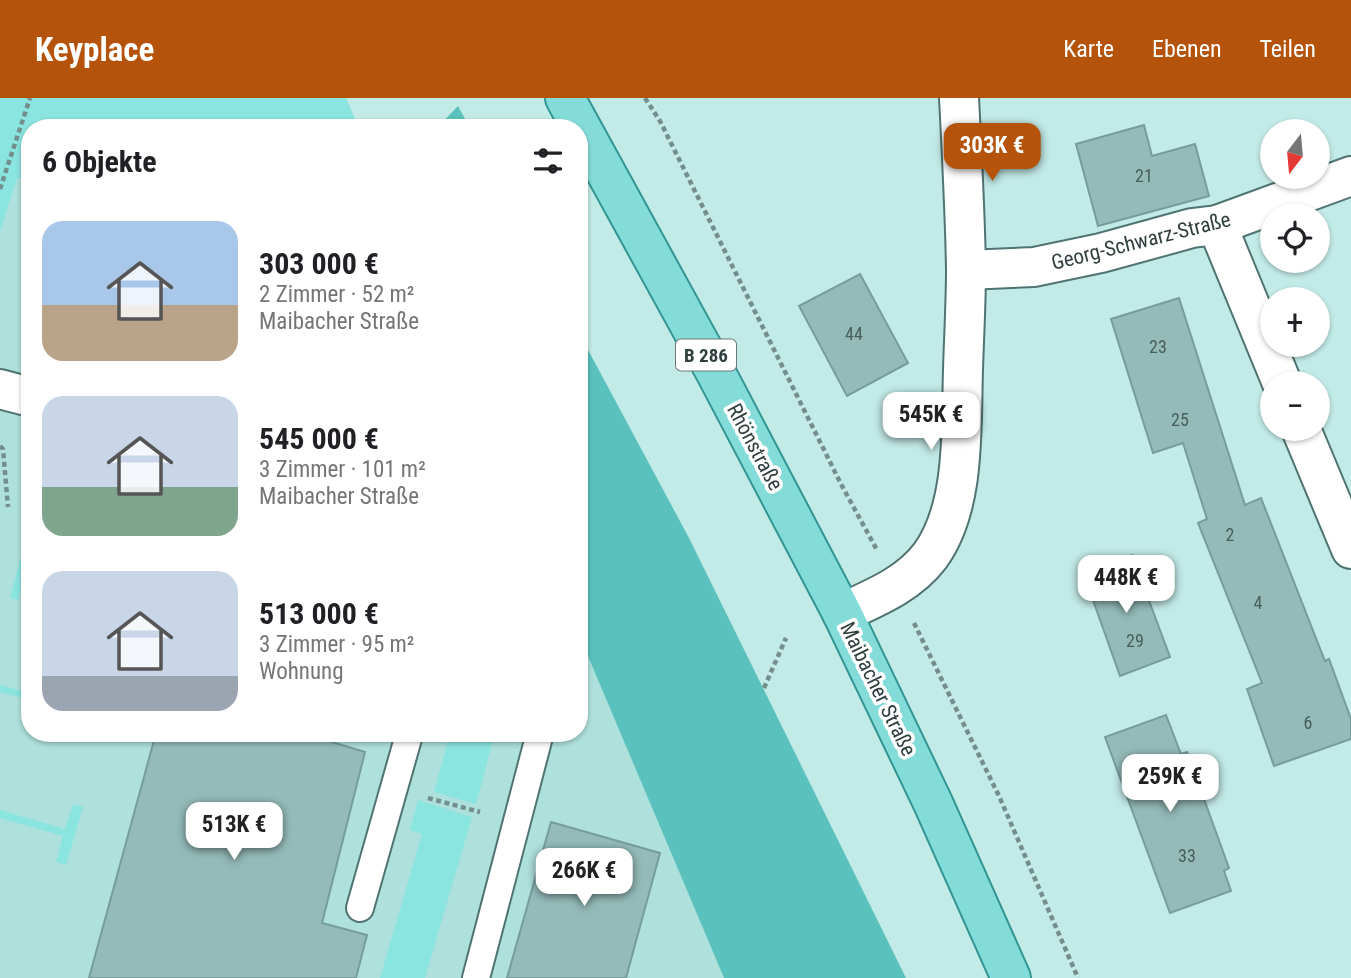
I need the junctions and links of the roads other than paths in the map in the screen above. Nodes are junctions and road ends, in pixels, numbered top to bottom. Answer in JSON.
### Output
{"nodes":[{"id":1,"x":565,"y":98,"type":"edge"},
{"id":2,"x":959,"y":98,"type":"edge"},
{"id":3,"x":576,"y":119,"type":"edge"},
{"id":4,"x":588,"y":140,"type":"edge"},
{"id":5,"x":1351,"y":176,"type":"edge"},
{"id":6,"x":1217,"y":225,"type":"junction"},
{"id":7,"x":966,"y":270,"type":"junction"},
{"id":8,"x":1277,"y":371,"type":"edge"},
{"id":9,"x":0,"y":389,"type":"edge"},
{"id":10,"x":21,"y":395,"type":"edge"},
{"id":11,"x":1306,"y":441,"type":"edge"},
{"id":12,"x":1351,"y":549,"type":"edge"},
{"id":13,"x":842,"y":614,"type":"junction"},
{"id":14,"x":407,"y":742,"type":"edge"},
{"id":15,"x":538,"y":742,"type":"edge"},
{"id":16,"x":360,"y":908,"type":"dead end"},
{"id":17,"x":476,"y":978,"type":"edge"},
{"id":18,"x":1011,"y":978,"type":"edge"}],
"edges":[{"from":1,"to":3,"type":"main road","name":"Rhönstraße","number":"B 286"},
{"from":2,"to":7,"type":"street","name":"Maibacher Straße"},
{"from":4,"to":13,"type":"main road","name":"Rhönstraße","number":"B 286"},
{"from":5,"to":6,"type":"street","name":"Georg-Schwarz-Straße"},
{"from":6,"to":7,"type":"street","name":"Georg-Schwarz-Straße"},
{"from":6,"to":8,"type":"street"},
{"from":7,"to":13,"type":"street","name":"Maibacher Straße"},
{"from":9,"to":10,"type":"street"},
{"from":11,"to":12,"type":"street"},
{"from":13,"to":18,"type":"main road","name":"Maibacher Straße","number":"B 286"},
{"from":14,"to":16,"type":"lane"},
{"from":15,"to":17,"type":"lane"}]}
